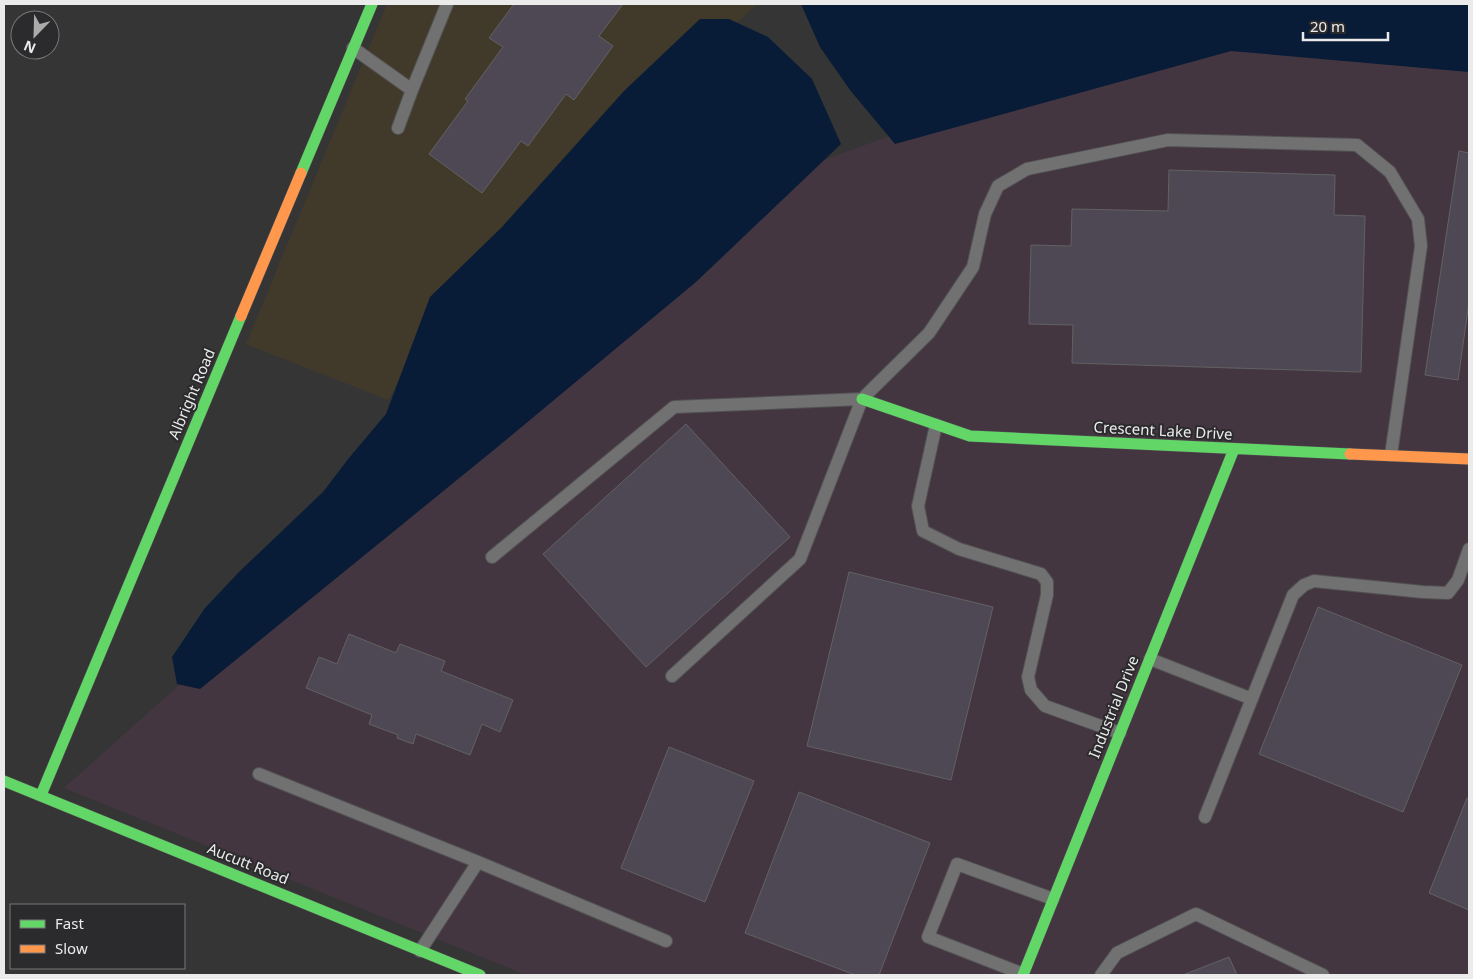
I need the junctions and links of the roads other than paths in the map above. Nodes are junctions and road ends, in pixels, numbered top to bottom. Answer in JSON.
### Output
{"nodes":[{"id":1,"x":372,"y":4,"type":"edge"},
{"id":2,"x":447,"y":4,"type":"edge"},
{"id":3,"x":353,"y":48,"type":"junction"},
{"id":4,"x":412,"y":90,"type":"junction"},
{"id":5,"x":398,"y":128,"type":"dead end"},
{"id":6,"x":862,"y":399,"type":"junction"},
{"id":7,"x":936,"y":424,"type":"junction"},
{"id":8,"x":1234,"y":449,"type":"junction"},
{"id":9,"x":1391,"y":455,"type":"junction"},
{"id":10,"x":1469,"y":459,"type":"edge"},
{"id":11,"x":1469,"y":549,"type":"edge"},
{"id":12,"x":492,"y":557,"type":"dead end"},
{"id":13,"x":1150,"y":659,"type":"junction"},
{"id":14,"x":672,"y":676,"type":"dead end"},
{"id":15,"x":1252,"y":699,"type":"junction"},
{"id":16,"x":1120,"y":732,"type":"junction"},
{"id":17,"x":259,"y":774,"type":"dead end"},
{"id":18,"x":4,"y":780,"type":"edge"},
{"id":19,"x":41,"y":795,"type":"junction"},
{"id":20,"x":1205,"y":817,"type":"dead end"},
{"id":21,"x":478,"y":862,"type":"junction"},
{"id":22,"x":1053,"y":899,"type":"junction"},
{"id":23,"x":666,"y":941,"type":"dead end"},
{"id":24,"x":420,"y":950,"type":"junction"},
{"id":25,"x":1023,"y":974,"type":"edge"},
{"id":26,"x":480,"y":975,"type":"edge"},
{"id":27,"x":1101,"y":975,"type":"edge"},
{"id":28,"x":1323,"y":975,"type":"edge"}],
"edges":[{"from":1,"to":3,"type":"street","name":"Albright Road"},
{"from":2,"to":4,"type":"lane"},
{"from":3,"to":4,"type":"lane"},
{"from":3,"to":19,"type":"street","name":"Albright Road"},
{"from":4,"to":5,"type":"lane"},
{"from":6,"to":7,"type":"street","name":"Crescent Lake Drive"},
{"from":6,"to":9,"type":"lane"},
{"from":6,"to":12,"type":"lane"},
{"from":6,"to":14,"type":"lane"},
{"from":7,"to":8,"type":"street","name":"Crescent Lake Drive"},
{"from":7,"to":16,"type":"lane"},
{"from":8,"to":9,"type":"street","name":"Crescent Lake Drive"},
{"from":8,"to":13,"type":"street","name":"Industrial Drive"},
{"from":9,"to":10,"type":"street","name":"Crescent Lake Drive"},
{"from":11,"to":15,"type":"lane"},
{"from":13,"to":15,"type":"lane"},
{"from":13,"to":16,"type":"street","name":"Industrial Drive"},
{"from":15,"to":20,"type":"lane"},
{"from":16,"to":22,"type":"street","name":"Industrial Drive"},
{"from":17,"to":21,"type":"lane"},
{"from":18,"to":19,"type":"street","name":"Aucutt Road"},
{"from":19,"to":24,"type":"street","name":"Aucutt Road"},
{"from":21,"to":23,"type":"lane"},
{"from":21,"to":24,"type":"lane"},
{"from":22,"to":25,"type":"street","name":"Industrial Drive"},
{"from":22,"to":25,"type":"lane"},
{"from":24,"to":26,"type":"street","name":"Aucutt Road"},
{"from":27,"to":28,"type":"lane"}]}
